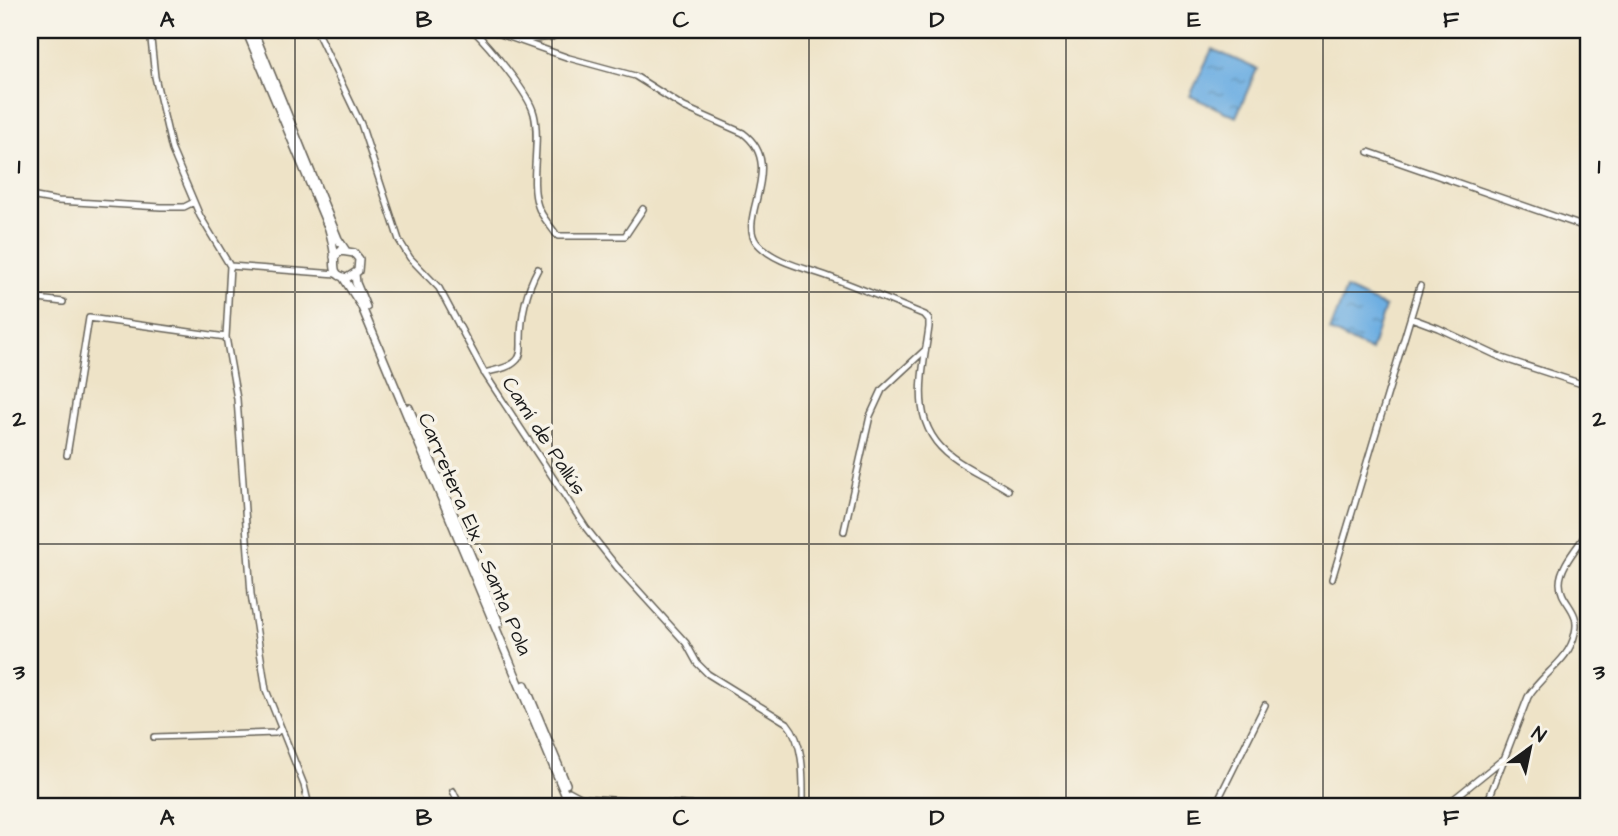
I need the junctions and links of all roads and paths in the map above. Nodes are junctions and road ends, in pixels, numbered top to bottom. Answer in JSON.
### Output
{"nodes":[{"id":1,"x":150,"y":30,"type":"edge"},
{"id":2,"x":246,"y":30,"type":"edge"},
{"id":3,"x":253,"y":30,"type":"edge"},
{"id":4,"x":316,"y":30,"type":"edge"},
{"id":5,"x":473,"y":30,"type":"edge"},
{"id":6,"x":491,"y":30,"type":"edge"},
{"id":7,"x":564,"y":30,"type":"edge"},
{"id":8,"x":522,"y":40,"type":"junction"},
{"id":9,"x":1369,"y":152,"type":"dead end"},
{"id":10,"x":30,"y":196,"type":"edge"},
{"id":11,"x":194,"y":202,"type":"junction"},
{"id":12,"x":643,"y":209,"type":"dead end"},
{"id":13,"x":1588,"y":228,"type":"edge"},
{"id":14,"x":346,"y":251,"type":"junction"},
{"id":15,"x":334,"y":257,"type":"junction"},
{"id":16,"x":230,"y":266,"type":"junction"},
{"id":17,"x":538,"y":269,"type":"dead end"},
{"id":18,"x":330,"y":270,"type":"junction"},
{"id":19,"x":355,"y":274,"type":"junction"},
{"id":20,"x":340,"y":276,"type":"junction"},
{"id":21,"x":1420,"y":286,"type":"dead end"},
{"id":22,"x":30,"y":298,"type":"edge"},
{"id":23,"x":63,"y":302,"type":"dead end"},
{"id":24,"x":1411,"y":318,"type":"junction"},
{"id":25,"x":226,"y":337,"type":"junction"},
{"id":26,"x":926,"y":348,"type":"junction"},
{"id":27,"x":484,"y":373,"type":"junction"},
{"id":28,"x":1588,"y":386,"type":"edge"},
{"id":29,"x":67,"y":455,"type":"dead end"},
{"id":30,"x":1008,"y":490,"type":"dead end"},
{"id":31,"x":844,"y":531,"type":"dead end"},
{"id":32,"x":1588,"y":531,"type":"edge"},
{"id":33,"x":1332,"y":579,"type":"dead end"},
{"id":34,"x":1265,"y":705,"type":"dead end"},
{"id":35,"x":281,"y":728,"type":"junction"},
{"id":36,"x":154,"y":737,"type":"dead end"},
{"id":37,"x":1504,"y":758,"type":"junction"},
{"id":38,"x":453,"y":791,"type":"dead end"},
{"id":39,"x":569,"y":791,"type":"junction"},
{"id":40,"x":582,"y":798,"type":"junction"},
{"id":41,"x":309,"y":806,"type":"edge"},
{"id":42,"x":460,"y":806,"type":"edge"},
{"id":43,"x":573,"y":806,"type":"edge"},
{"id":44,"x":585,"y":806,"type":"edge"},
{"id":45,"x":702,"y":806,"type":"edge"},
{"id":46,"x":803,"y":806,"type":"edge"},
{"id":47,"x":1215,"y":806,"type":"edge"},
{"id":48,"x":1445,"y":806,"type":"edge"},
{"id":49,"x":1486,"y":806,"type":"edge"}],
"edges":[{"from":1,"to":11,"type":"street"},
{"from":2,"to":15,"type":"main road"},
{"from":3,"to":14,"type":"main road"},
{"from":4,"to":27,"type":"street","name":"Camí de Pallús"},
{"from":5,"to":12,"type":"street"},
{"from":6,"to":8,"type":"street"},
{"from":7,"to":8,"type":"street"},
{"from":8,"to":26,"type":"street"},
{"from":9,"to":13,"type":"street"},
{"from":10,"to":11,"type":"street"},
{"from":11,"to":16,"type":"street"},
{"from":14,"to":15,"type":"main road"},
{"from":14,"to":19,"type":"main road"},
{"from":15,"to":18,"type":"main road"},
{"from":16,"to":18,"type":"street"},
{"from":16,"to":25,"type":"street"},
{"from":17,"to":27,"type":"street"},
{"from":18,"to":20,"type":"main road"},
{"from":19,"to":20,"type":"main road"},
{"from":19,"to":39,"type":"main road","name":"Carretera Elx - Santa Pola"},
{"from":20,"to":43,"type":"main road","name":"Carretera Elx - Santa Pola"},
{"from":21,"to":24,"type":"street"},
{"from":22,"to":23,"type":"street"},
{"from":24,"to":28,"type":"street"},
{"from":24,"to":33,"type":"street"},
{"from":25,"to":29,"type":"street"},
{"from":25,"to":35,"type":"street"},
{"from":26,"to":30,"type":"street"},
{"from":26,"to":31,"type":"street"},
{"from":27,"to":46,"type":"street","name":"Camí de Pallús"},
{"from":32,"to":37,"type":"street"},
{"from":34,"to":47,"type":"street"},
{"from":35,"to":36,"type":"street"},
{"from":35,"to":41,"type":"street"},
{"from":37,"to":48,"type":"street"},
{"from":37,"to":49,"type":"street"},
{"from":38,"to":42,"type":"street"},
{"from":39,"to":40,"type":"street"},
{"from":39,"to":43,"type":"main road","name":"Carretera Elx - Santa Pola"},
{"from":40,"to":44,"type":"street"},
{"from":40,"to":45,"type":"street"}]}
